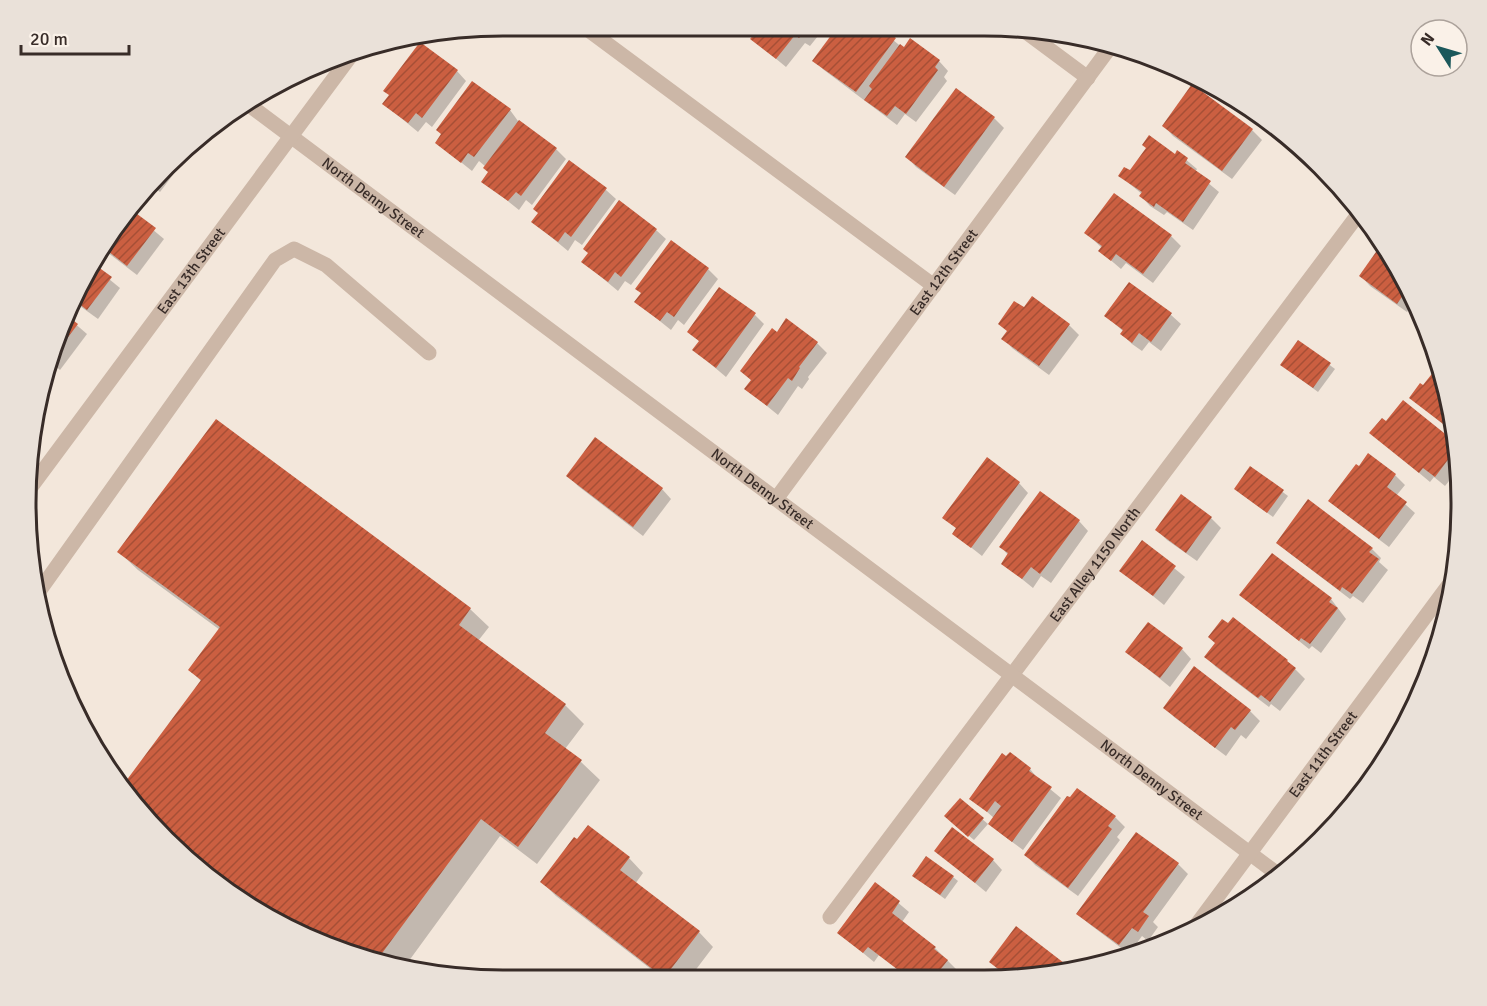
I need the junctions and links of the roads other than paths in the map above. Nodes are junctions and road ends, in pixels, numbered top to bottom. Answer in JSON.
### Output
{"nodes":[{"id":1,"x":596,"y":36,"type":"edge"},
{"id":2,"x":1036,"y":39,"type":"edge"},
{"id":3,"x":1106,"y":52,"type":"edge"},
{"id":4,"x":344,"y":64,"type":"edge"},
{"id":5,"x":1088,"y":78,"type":"junction"},
{"id":6,"x":254,"y":109,"type":"edge"},
{"id":7,"x":291,"y":136,"type":"junction"},
{"id":8,"x":1354,"y":220,"type":"edge"},
{"id":9,"x":934,"y":286,"type":"junction"},
{"id":10,"x":429,"y":354,"type":"dead end"},
{"id":11,"x":37,"y":479,"type":"edge"},
{"id":12,"x":776,"y":499,"type":"junction"},
{"id":13,"x":44,"y":585,"type":"edge"},
{"id":14,"x":1442,"y":594,"type":"edge"},
{"id":15,"x":1013,"y":676,"type":"junction"},
{"id":16,"x":1249,"y":853,"type":"junction"},
{"id":17,"x":1272,"y":870,"type":"edge"},
{"id":18,"x":1204,"y":915,"type":"edge"},
{"id":19,"x":830,"y":917,"type":"dead end"}],
"edges":[{"from":1,"to":9,"type":"street"},
{"from":2,"to":5,"type":"street"},
{"from":3,"to":5,"type":"street","name":"East 12th Street"},
{"from":4,"to":7,"type":"street","name":"East 13th Street"},
{"from":5,"to":9,"type":"street","name":"East 12th Street"},
{"from":6,"to":7,"type":"street","name":"North Denny Street"},
{"from":7,"to":11,"type":"street","name":"East 13th Street"},
{"from":7,"to":12,"type":"street","name":"North Denny Street"},
{"from":8,"to":15,"type":"street","name":"East Alley 1150 North"},
{"from":9,"to":12,"type":"street","name":"East 12th Street"},
{"from":10,"to":13,"type":"street"},
{"from":12,"to":15,"type":"street","name":"North Denny Street"},
{"from":14,"to":16,"type":"street","name":"East 11th Street"},
{"from":15,"to":16,"type":"street","name":"North Denny Street"},
{"from":15,"to":19,"type":"street","name":"East Alley 1150 North"},
{"from":16,"to":17,"type":"street","name":"North Denny Street"},
{"from":16,"to":18,"type":"street","name":"East 11th Street"}]}
